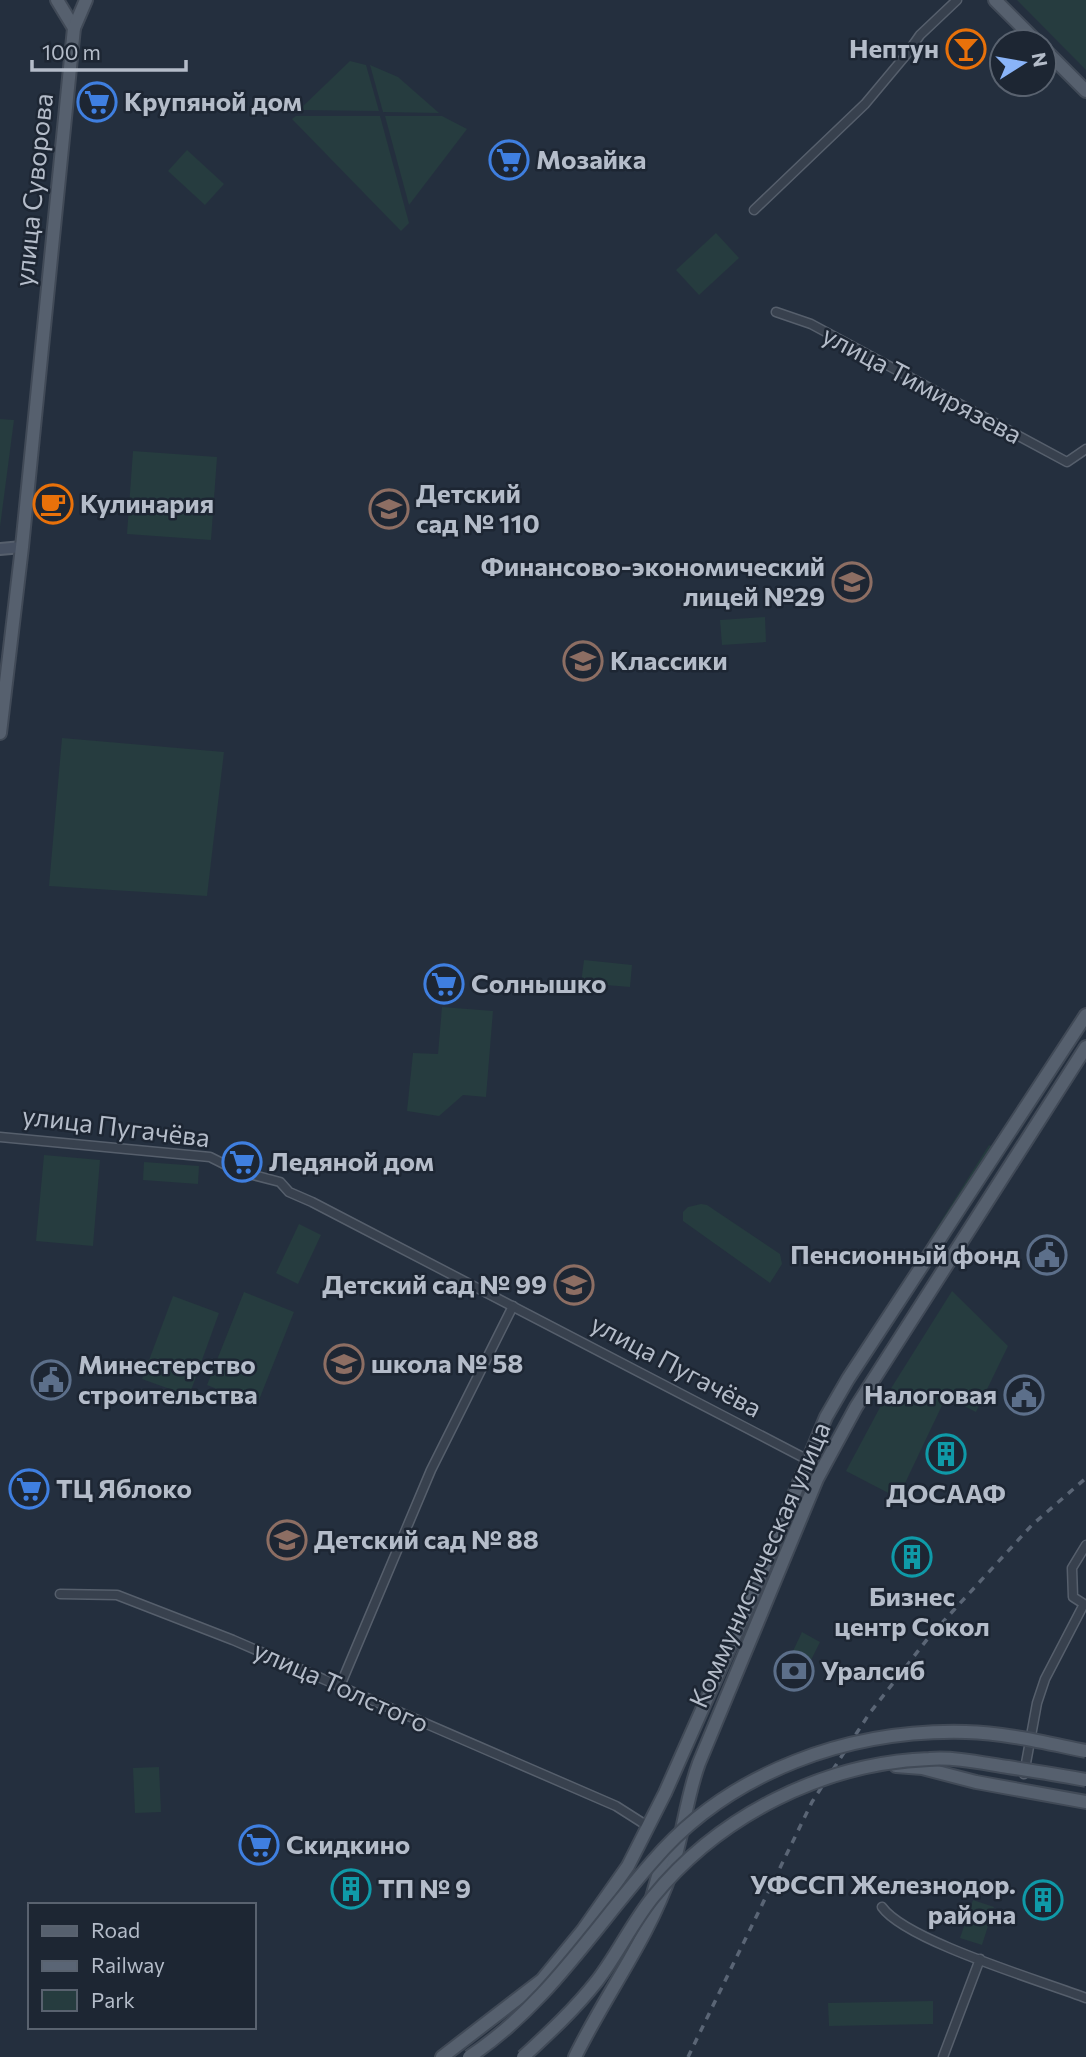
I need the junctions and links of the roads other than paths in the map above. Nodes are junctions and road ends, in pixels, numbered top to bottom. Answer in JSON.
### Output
{"nodes":[{"id":1,"x":57,"y":0,"type":"edge"},
{"id":2,"x":86,"y":0,"type":"edge"},
{"id":3,"x":957,"y":0,"type":"edge"},
{"id":4,"x":995,"y":0,"type":"edge"},
{"id":5,"x":74,"y":28,"type":"junction"},
{"id":6,"x":1023,"y":28,"type":"edge"},
{"id":7,"x":1058,"y":63,"type":"edge"},
{"id":8,"x":1086,"y":91,"type":"edge"},
{"id":9,"x":754,"y":210,"type":"dead end"},
{"id":10,"x":776,"y":312,"type":"dead end"},
{"id":11,"x":1086,"y":449,"type":"edge"},
{"id":12,"x":22,"y":547,"type":"junction"},
{"id":13,"x":0,"y":549,"type":"edge"},
{"id":14,"x":0,"y":733,"type":"edge"},
{"id":15,"x":1086,"y":1015,"type":"edge"},
{"id":16,"x":1086,"y":1047,"type":"edge"},
{"id":17,"x":0,"y":1137,"type":"edge"},
{"id":18,"x":513,"y":1306,"type":"junction"},
{"id":19,"x":808,"y":1460,"type":"junction"},
{"id":20,"x":823,"y":1468,"type":"junction"},
{"id":21,"x":1086,"y":1545,"type":"edge"},
{"id":22,"x":60,"y":1594,"type":"dead end"},
{"id":23,"x":340,"y":1686,"type":"junction"},
{"id":24,"x":1086,"y":1751,"type":"edge"},
{"id":25,"x":878,"y":1764,"type":"junction"},
{"id":26,"x":1086,"y":1780,"type":"edge"},
{"id":27,"x":692,"y":1783,"type":"junction"},
{"id":28,"x":1086,"y":1786,"type":"edge"},
{"id":29,"x":1086,"y":1802,"type":"edge"},
{"id":30,"x":649,"y":1827,"type":"junction"},
{"id":31,"x":639,"y":1844,"type":"junction"},
{"id":32,"x":660,"y":1862,"type":"junction"},
{"id":33,"x":882,"y":1907,"type":"dead end"},
{"id":34,"x":638,"y":1942,"type":"junction"},
{"id":35,"x":980,"y":1959,"type":"junction"},
{"id":36,"x":1086,"y":1998,"type":"edge"},
{"id":37,"x":442,"y":2057,"type":"edge"},
{"id":38,"x":469,"y":2057,"type":"edge"},
{"id":39,"x":523,"y":2057,"type":"edge"},
{"id":40,"x":575,"y":2057,"type":"edge"},
{"id":41,"x":943,"y":2057,"type":"edge"}],
"edges":[{"from":1,"to":5,"type":"main road"},
{"from":2,"to":5,"type":"main road","name":"улица Суворова"},
{"from":3,"to":9,"type":"street"},
{"from":4,"to":6,"type":"main road"},
{"from":5,"to":12,"type":"main road","name":"улица Суворова"},
{"from":7,"to":8,"type":"main road"},
{"from":10,"to":11,"type":"street","name":"улица Тимирязева"},
{"from":12,"to":13,"type":"main road"},
{"from":12,"to":14,"type":"main road","name":"улица Суворова"},
{"from":15,"to":19,"type":"main road","name":"Коммунистическая улица"},
{"from":16,"to":20,"type":"main road","name":"Коммунистическая улица"},
{"from":17,"to":18,"type":"street","name":"улица Пугачёва"},
{"from":18,"to":19,"type":"street","name":"улица Пугачёва"},
{"from":18,"to":23,"type":"street"},
{"from":19,"to":20,"type":"main road","name":"улица Пугачёва"},
{"from":19,"to":30,"type":"main road","name":"Коммунистическая улица"},
{"from":20,"to":27,"type":"main road","name":"Коммунистическая улица"},
{"from":21,"to":28,"type":"street"},
{"from":22,"to":23,"type":"street","name":"улица Толстого"},
{"from":23,"to":30,"type":"street","name":"улица Толстого"},
{"from":24,"to":38,"type":"main road","bridge":true},
{"from":25,"to":26,"type":"main road","bridge":true},
{"from":25,"to":29,"type":"main road","bridge":true},
{"from":25,"to":39,"type":"main road","bridge":true},
{"from":27,"to":32,"type":"main road"},
{"from":27,"to":34,"type":"main road","name":"Коммунистическая улица"},
{"from":30,"to":31,"type":"main road","name":"Коммунистическая улица"},
{"from":31,"to":32,"type":"main road"},
{"from":31,"to":37,"type":"main road","name":"Коммунистическая улица"},
{"from":32,"to":34,"type":"main road"},
{"from":33,"to":35,"type":"street"},
{"from":34,"to":40,"type":"main road","name":"Коммунистическая улица"},
{"from":35,"to":36,"type":"street"},
{"from":35,"to":41,"type":"street"}]}
